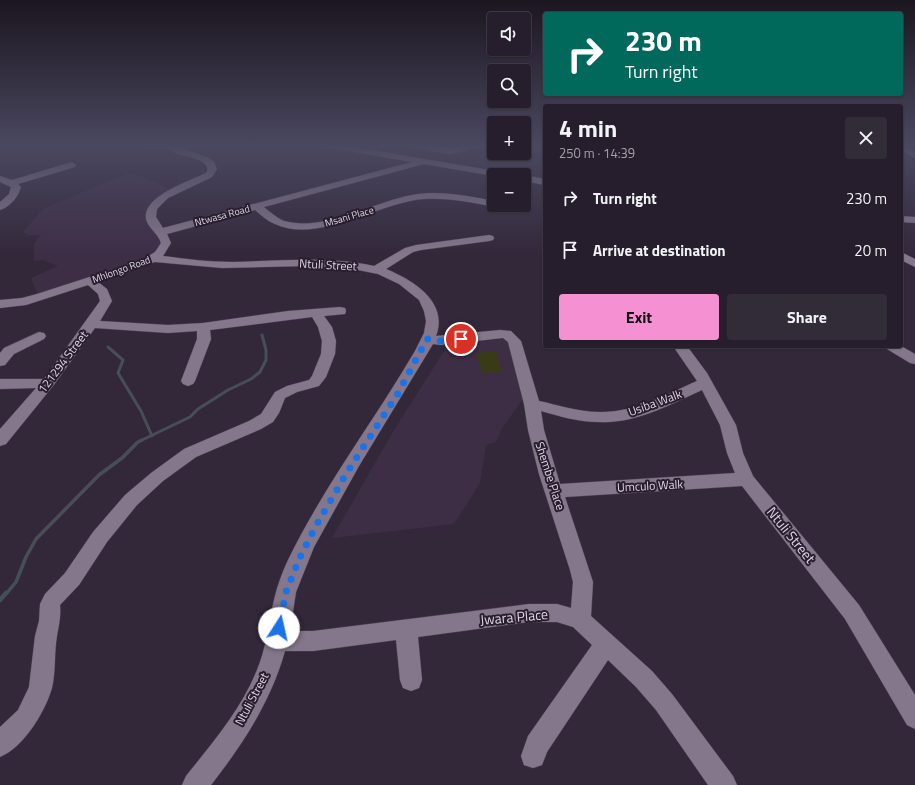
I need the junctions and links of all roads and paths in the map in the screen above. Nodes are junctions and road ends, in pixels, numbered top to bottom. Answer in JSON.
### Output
{"nodes":[{"id":1,"x":8,"y":182,"type":"edge"},
{"id":2,"x":16,"y":182,"type":"edge"},
{"id":3,"x":195,"y":182,"type":"edge"},
{"id":4,"x":348,"y":182,"type":"edge"},
{"id":5,"x":12,"y":183,"type":"junction"},
{"id":6,"x":487,"y":204,"type":"edge"},
{"id":7,"x":256,"y":206,"type":"junction"},
{"id":8,"x":0,"y":207,"type":"edge"},
{"id":9,"x":903,"y":219,"type":"edge"},
{"id":10,"x":915,"y":220,"type":"edge"},
{"id":11,"x":160,"y":232,"type":"junction"},
{"id":12,"x":489,"y":238,"type":"dead end"},
{"id":13,"x":903,"y":256,"type":"edge"},
{"id":14,"x":153,"y":258,"type":"junction"},
{"id":15,"x":914,"y":264,"type":"edge"},
{"id":16,"x":376,"y":270,"type":"junction"},
{"id":17,"x":90,"y":281,"type":"junction"},
{"id":18,"x":0,"y":304,"type":"edge"},
{"id":19,"x":340,"y":312,"type":"dead end"},
{"id":20,"x":316,"y":313,"type":"junction"},
{"id":21,"x":91,"y":324,"type":"junction"},
{"id":22,"x":203,"y":327,"type":"junction"},
{"id":23,"x":39,"y":336,"type":"dead end"},
{"id":24,"x":427,"y":339,"type":"junction"},
{"id":25,"x":681,"y":348,"type":"edge"},
{"id":26,"x":895,"y":348,"type":"edge"},
{"id":27,"x":915,"y":360,"type":"edge"},
{"id":28,"x":0,"y":362,"type":"edge"},
{"id":29,"x":188,"y":381,"type":"dead end"},
{"id":30,"x":48,"y":383,"type":"junction"},
{"id":31,"x":706,"y":383,"type":"junction"},
{"id":32,"x":0,"y":384,"type":"edge"},
{"id":33,"x":532,"y":404,"type":"junction"},
{"id":34,"x":0,"y":440,"type":"edge"},
{"id":35,"x":746,"y":479,"type":"junction"},
{"id":36,"x":554,"y":491,"type":"junction"},
{"id":37,"x":580,"y":620,"type":"junction"},
{"id":38,"x":406,"y":628,"type":"junction"},
{"id":39,"x":277,"y":642,"type":"junction"},
{"id":40,"x":605,"y":645,"type":"junction"},
{"id":41,"x":411,"y":680,"type":"dead end"},
{"id":42,"x":915,"y":717,"type":"edge"},
{"id":43,"x":0,"y":745,"type":"edge"},
{"id":44,"x":533,"y":756,"type":"dead end"},
{"id":45,"x":195,"y":785,"type":"edge"},
{"id":46,"x":724,"y":785,"type":"edge"}],
"edges":[{"from":1,"to":5,"type":"street"},
{"from":2,"to":5,"type":"street"},
{"from":3,"to":11,"type":"street","name":"Mhlongo Road"},
{"from":4,"to":7,"type":"street","name":"Ntwasa Road"},
{"from":5,"to":8,"type":"street"},
{"from":6,"to":7,"type":"street","name":"Msani Place"},
{"from":7,"to":11,"type":"street","name":"Ntwasa Road"},
{"from":9,"to":10,"type":"street"},
{"from":11,"to":14,"type":"street","name":"Mhlongo Road"},
{"from":12,"to":16,"type":"street"},
{"from":13,"to":15,"type":"street"},
{"from":14,"to":16,"type":"street","name":"Ntuli Street"},
{"from":14,"to":17,"type":"street","name":"Mhlongo Road"},
{"from":16,"to":24,"type":"street","name":"Ntuli Street"},
{"from":17,"to":18,"type":"street","name":"Mhlongo Road"},
{"from":17,"to":21,"type":"street","name":"121294 Street"},
{"from":19,"to":20,"type":"street"},
{"from":20,"to":22,"type":"street"},
{"from":20,"to":43,"type":"street"},
{"from":21,"to":22,"type":"street"},
{"from":21,"to":30,"type":"street","name":"121294 Street"},
{"from":22,"to":29,"type":"street"},
{"from":23,"to":28,"type":"street"},
{"from":24,"to":33,"type":"street","name":"Shembe Place"},
{"from":24,"to":39,"type":"street","name":"Ntuli Street"},
{"from":25,"to":31,"type":"street","name":"Ntuli Street"},
{"from":26,"to":27,"type":"street"},
{"from":30,"to":32,"type":"street"},
{"from":30,"to":34,"type":"street","name":"121294 Street"},
{"from":31,"to":33,"type":"street","name":"Usiba Walk"},
{"from":31,"to":35,"type":"street","name":"Ntuli Street"},
{"from":33,"to":36,"type":"street","name":"Shembe Place"},
{"from":35,"to":36,"type":"street","name":"Umculo Walk"},
{"from":35,"to":42,"type":"street","name":"Ntuli Street"},
{"from":36,"to":37,"type":"street","name":"Shembe Place"},
{"from":37,"to":38,"type":"street","name":"Jwara Place"},
{"from":37,"to":40,"type":"street","name":"Jwara Place"},
{"from":38,"to":39,"type":"street","name":"Jwara Place"},
{"from":38,"to":41,"type":"street"},
{"from":39,"to":45,"type":"street","name":"Ntuli Street"},
{"from":40,"to":44,"type":"street"},
{"from":40,"to":46,"type":"street","name":"Jwara Place"}]}
